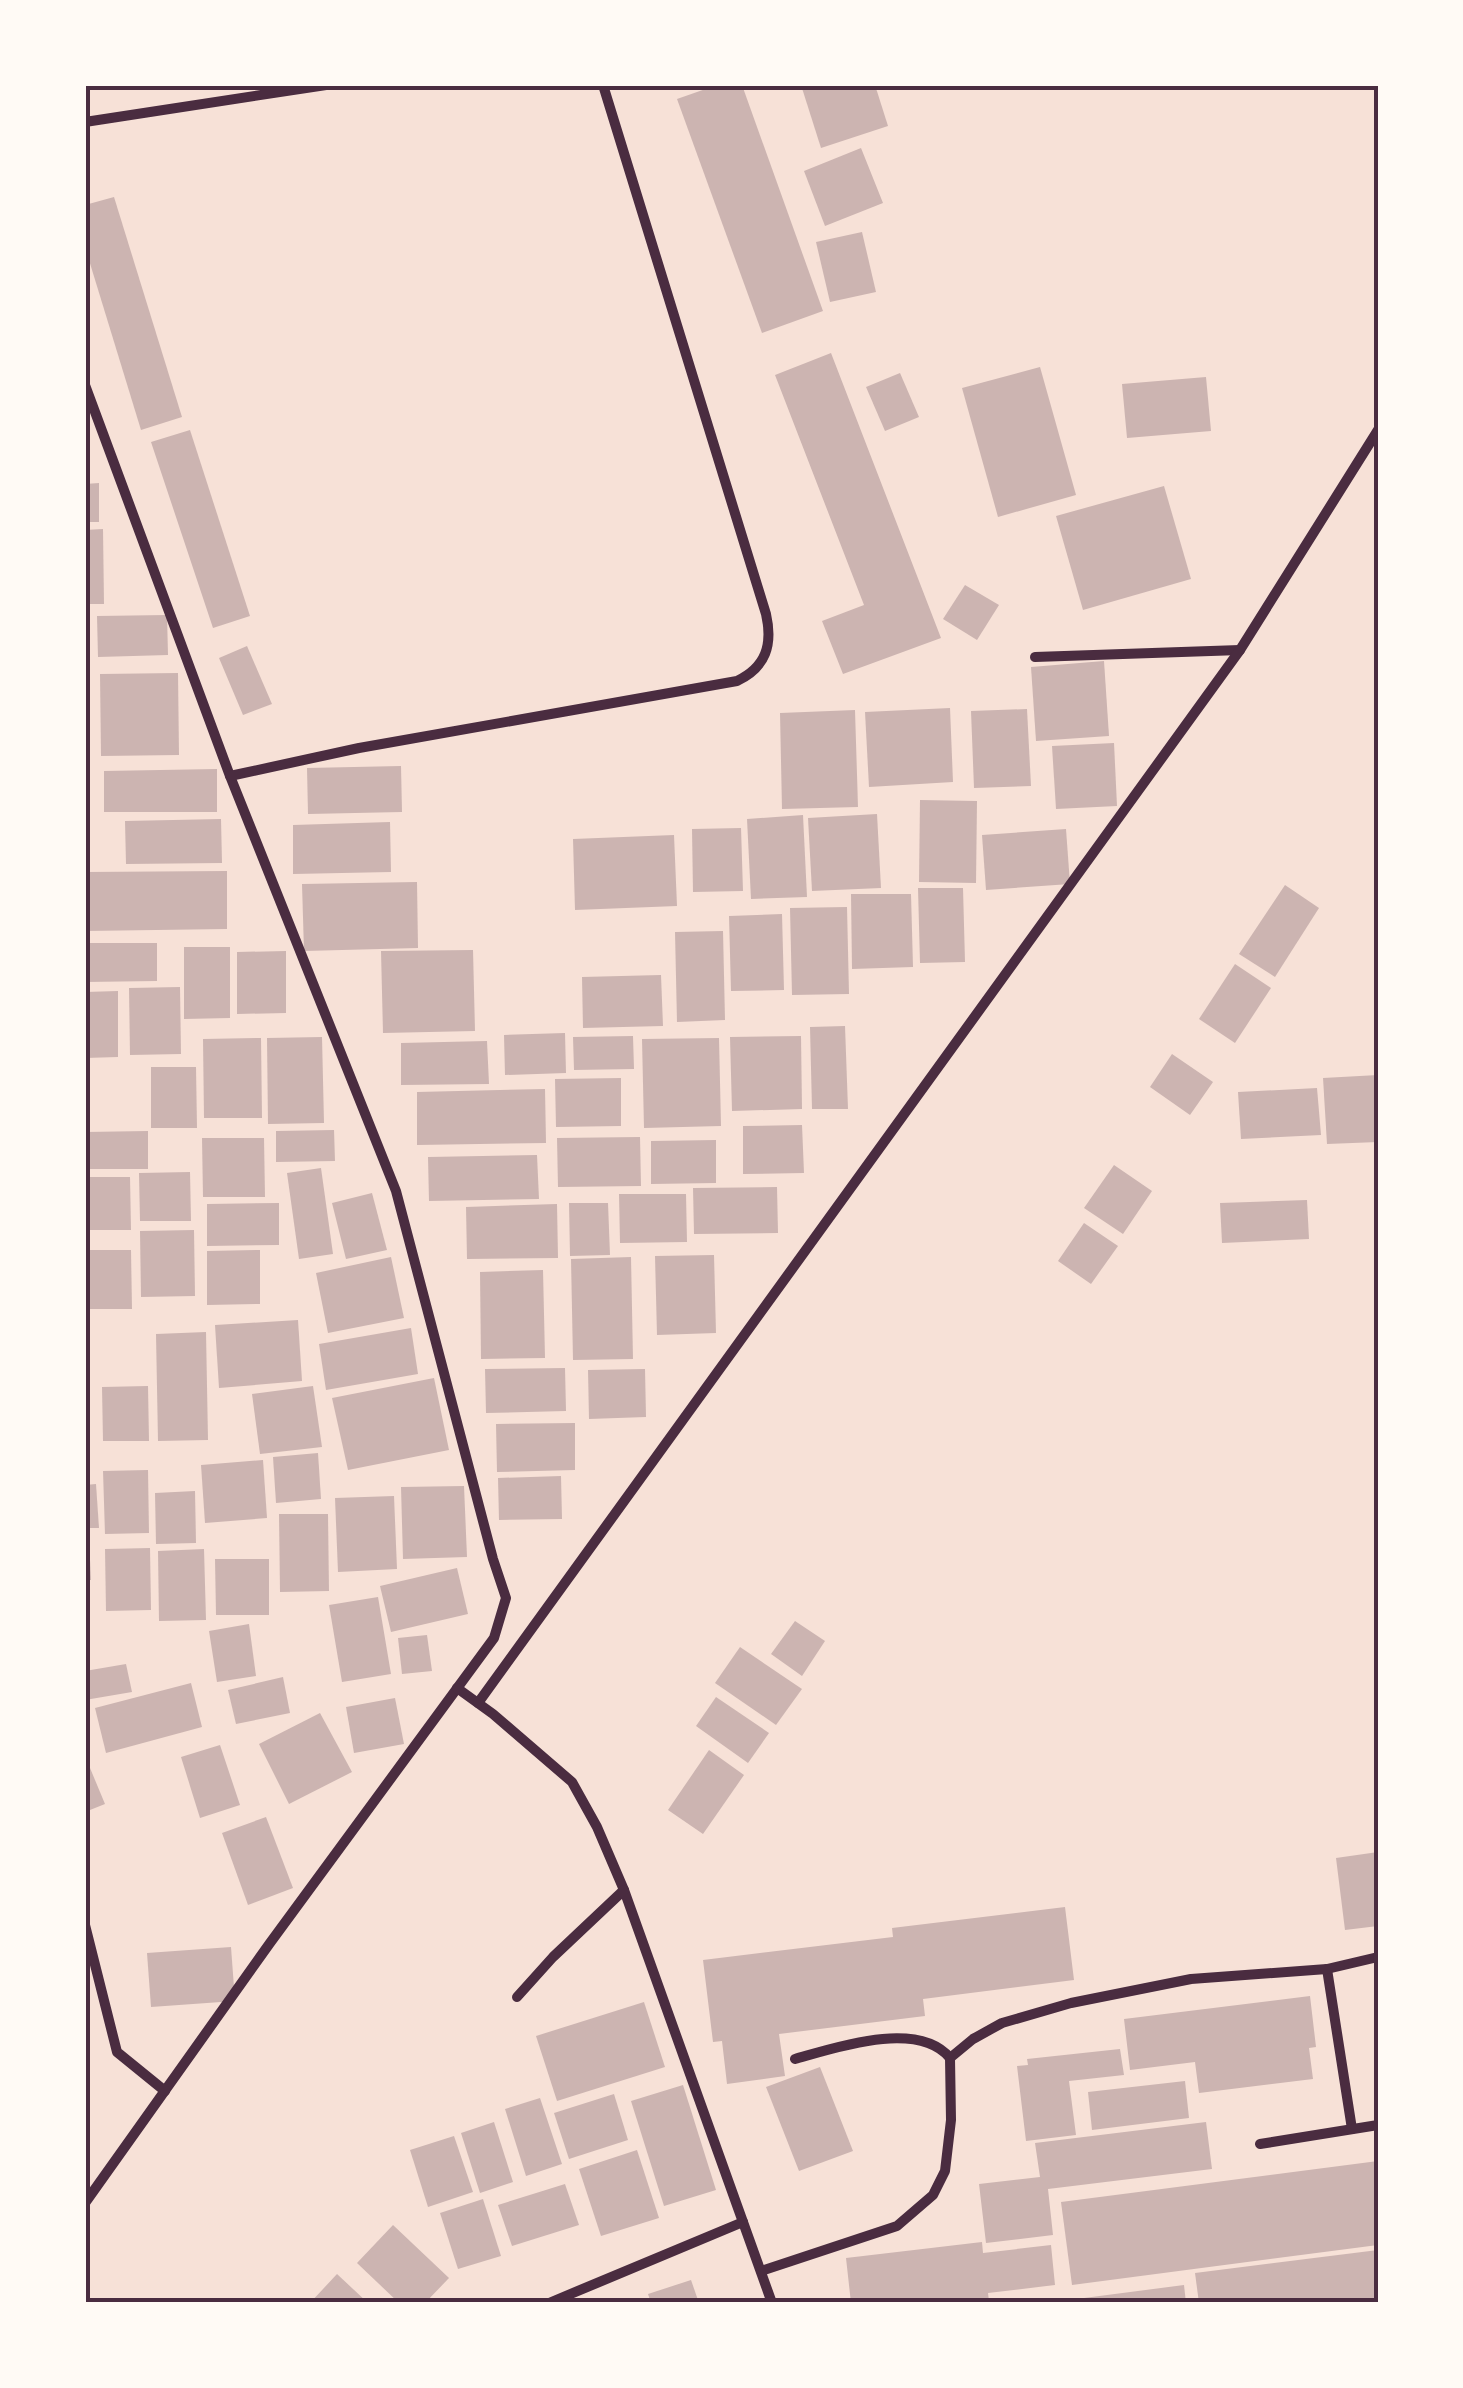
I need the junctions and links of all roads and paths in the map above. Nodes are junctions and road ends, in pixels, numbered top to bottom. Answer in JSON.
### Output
{"nodes":[{"id":1,"x":326,"y":85,"type":"edge"},
{"id":2,"x":603,"y":85,"type":"edge"},
{"id":3,"x":85,"y":122,"type":"edge"},
{"id":4,"x":85,"y":384,"type":"edge"},
{"id":5,"x":1378,"y":430,"type":"edge"},
{"id":6,"x":1240,"y":650,"type":"junction"},
{"id":7,"x":1035,"y":657,"type":"dead end"},
{"id":8,"x":230,"y":776,"type":"junction"},
{"id":9,"x":457,"y":1688,"type":"junction"},
{"id":10,"x":478,"y":1704,"type":"junction"},
{"id":11,"x":624,"y":1890,"type":"junction"},
{"id":12,"x":85,"y":1925,"type":"edge"},
{"id":13,"x":1378,"y":1957,"type":"edge"},
{"id":14,"x":1327,"y":1969,"type":"junction"},
{"id":15,"x":517,"y":1997,"type":"dead end"},
{"id":16,"x":950,"y":2058,"type":"junction"},
{"id":17,"x":795,"y":2059,"type":"dead end"},
{"id":18,"x":165,"y":2091,"type":"junction"},
{"id":19,"x":1378,"y":2125,"type":"edge"},
{"id":20,"x":1352,"y":2129,"type":"junction"},
{"id":21,"x":1260,"y":2144,"type":"dead end"},
{"id":22,"x":85,"y":2204,"type":"edge"},
{"id":23,"x":743,"y":2222,"type":"junction"},
{"id":24,"x":761,"y":2271,"type":"junction"},
{"id":25,"x":549,"y":2303,"type":"edge"},
{"id":26,"x":772,"y":2303,"type":"edge"}],
"edges":[{"from":1,"to":3,"type":"street"},
{"from":2,"to":8,"type":"street"},
{"from":4,"to":8,"type":"street"},
{"from":5,"to":6,"type":"street"},
{"from":6,"to":7,"type":"street"},
{"from":6,"to":10,"type":"street"},
{"from":8,"to":9,"type":"street"},
{"from":9,"to":10,"type":"street"},
{"from":9,"to":18,"type":"street"},
{"from":10,"to":11,"type":"street"},
{"from":11,"to":15,"type":"street"},
{"from":11,"to":23,"type":"street"},
{"from":12,"to":18,"type":"street"},
{"from":13,"to":14,"type":"street"},
{"from":14,"to":16,"type":"street"},
{"from":14,"to":20,"type":"street"},
{"from":16,"to":17,"type":"street"},
{"from":16,"to":24,"type":"street"},
{"from":18,"to":22,"type":"street"},
{"from":19,"to":20,"type":"street"},
{"from":20,"to":21,"type":"street"},
{"from":23,"to":24,"type":"street"},
{"from":23,"to":25,"type":"street"},
{"from":24,"to":26,"type":"street"}]}
